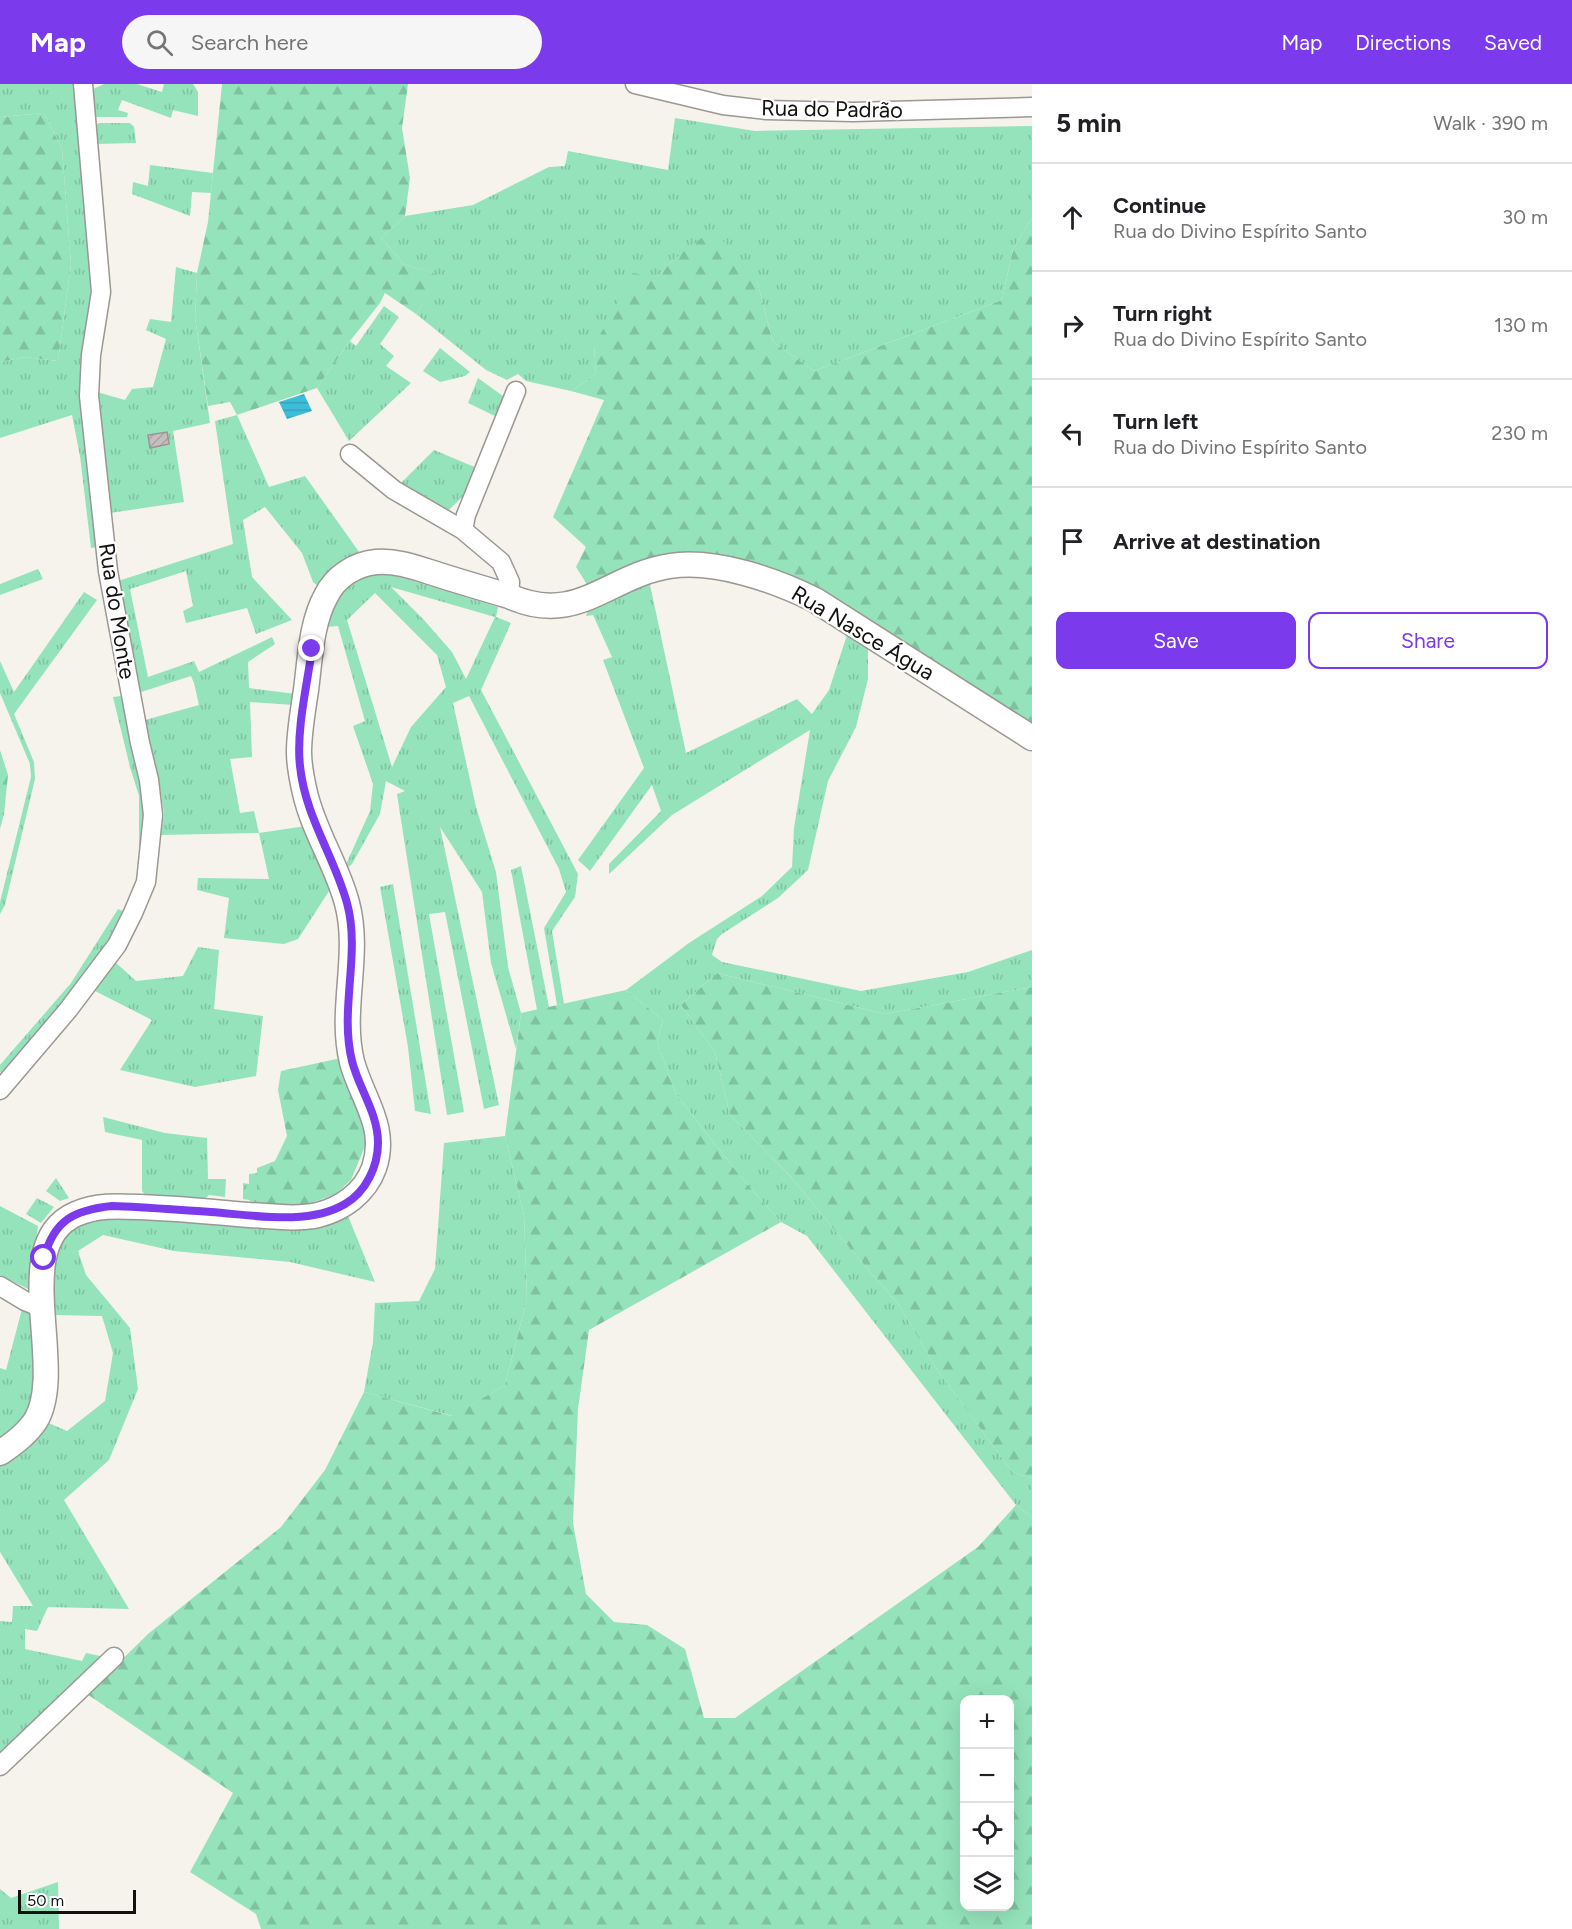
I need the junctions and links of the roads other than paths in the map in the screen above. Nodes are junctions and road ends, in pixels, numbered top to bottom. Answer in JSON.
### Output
{"nodes":[{"id":1,"x":83,"y":84,"type":"edge"},
{"id":2,"x":635,"y":84,"type":"edge"},
{"id":3,"x":1032,"y":107,"type":"edge"},
{"id":4,"x":516,"y":391,"type":"dead end"},
{"id":5,"x":350,"y":454,"type":"dead end"},
{"id":6,"x":463,"y":530,"type":"junction"},
{"id":7,"x":509,"y":596,"type":"junction"},
{"id":8,"x":1032,"y":738,"type":"edge"},
{"id":9,"x":0,"y":1090,"type":"edge"},
{"id":10,"x":0,"y":1286,"type":"edge"},
{"id":11,"x":42,"y":1308,"type":"junction"},
{"id":12,"x":0,"y":1453,"type":"edge"},
{"id":13,"x":114,"y":1657,"type":"dead end"},
{"id":14,"x":0,"y":1766,"type":"edge"}],
"edges":[{"from":1,"to":9,"type":"street","name":"Rua do Monte"},
{"from":2,"to":3,"type":"street","name":"Rua do Padrão"},
{"from":4,"to":6,"type":"street"},
{"from":5,"to":6,"type":"street"},
{"from":6,"to":7,"type":"street"},
{"from":7,"to":8,"type":"main road","name":"Rua Nasce Água"},
{"from":7,"to":11,"type":"main road","name":"Rua Nasce Água"},
{"from":10,"to":11,"type":"street"},
{"from":11,"to":12,"type":"main road","name":"Rua Nasce Água"},
{"from":13,"to":14,"type":"street"}]}
